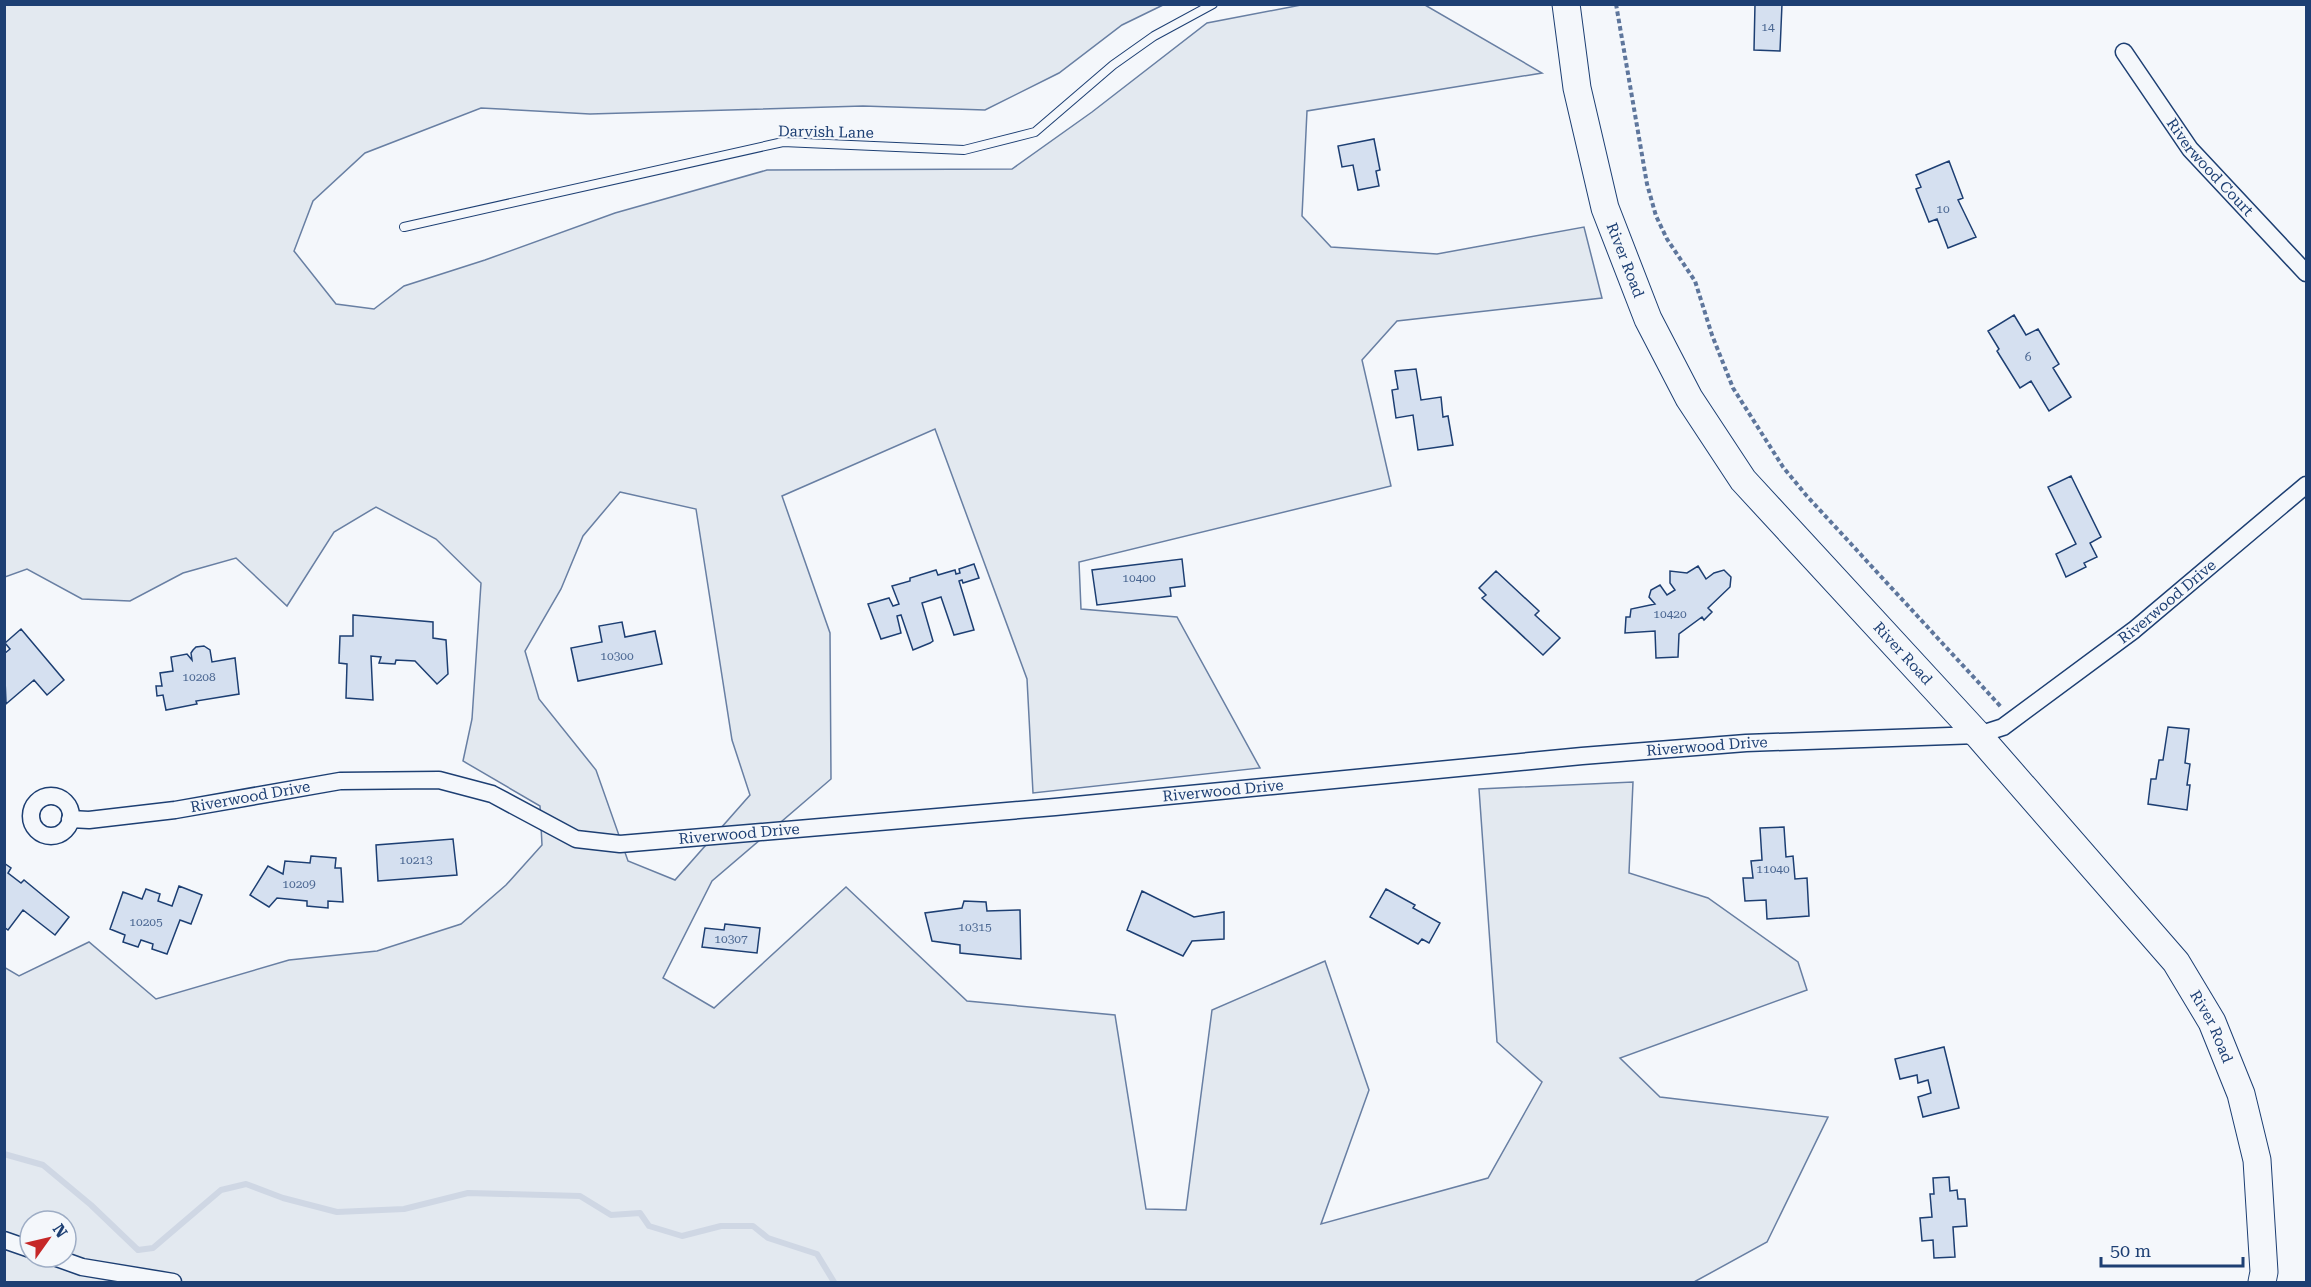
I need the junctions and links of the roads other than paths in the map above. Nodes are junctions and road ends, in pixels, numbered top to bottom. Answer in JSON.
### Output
{"nodes":[{"id":1,"x":1214,"y":4,"type":"edge"},
{"id":2,"x":1566,"y":4,"type":"edge"},
{"id":3,"x":2124,"y":52,"type":"dead end"},
{"id":4,"x":404,"y":227,"type":"dead end"},
{"id":5,"x":2307,"y":273,"type":"edge"},
{"id":6,"x":2307,"y":485,"type":"edge"},
{"id":7,"x":1978,"y":735,"type":"junction"},
{"id":8,"x":70,"y":819,"type":"dead end"},
{"id":9,"x":78,"y":1266,"type":"edge"},
{"id":10,"x":173,"y":1282,"type":"edge"},
{"id":11,"x":2262,"y":1282,"type":"edge"}],
"edges":[{"from":1,"to":4,"type":"lane","name":"Darvish Lane"},
{"from":2,"to":7,"type":"main road","name":"River Road"},
{"from":3,"to":5,"type":"street","name":"Riverwood Court"},
{"from":6,"to":7,"type":"street","name":"Riverwood Drive"},
{"from":7,"to":8,"type":"street","name":"Riverwood Drive"},
{"from":7,"to":11,"type":"main road","name":"River Road"},
{"from":9,"to":10,"type":"street"}]}
